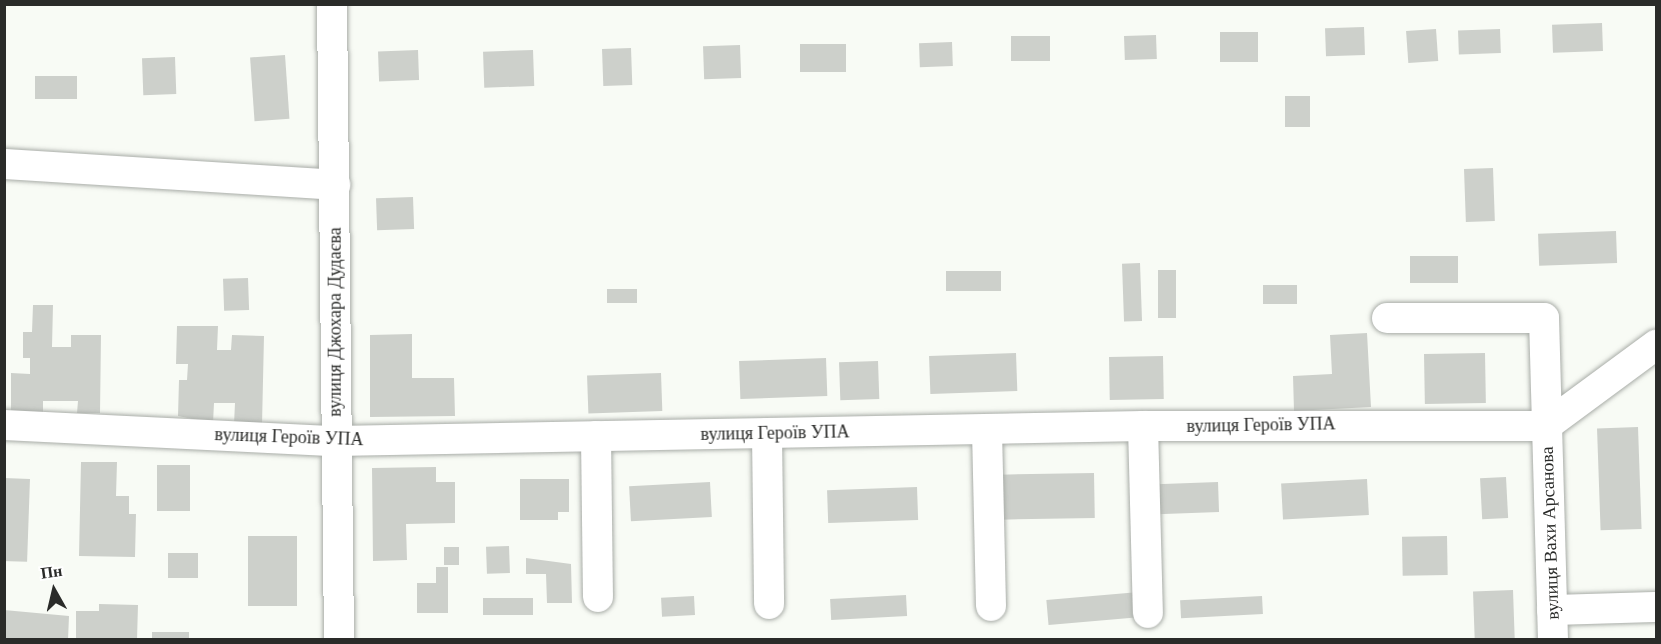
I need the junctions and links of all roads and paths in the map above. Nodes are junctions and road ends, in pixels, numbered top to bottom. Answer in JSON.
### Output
{"nodes":[{"id":1,"x":332,"y":4,"type":"edge"},
{"id":2,"x":4,"y":164,"type":"edge"},
{"id":3,"x":335,"y":185,"type":"junction"},
{"id":4,"x":1387,"y":318,"type":"dead end"},
{"id":5,"x":1656,"y":345,"type":"edge"},
{"id":6,"x":4,"y":425,"type":"edge"},
{"id":7,"x":1143,"y":426,"type":"junction"},
{"id":8,"x":1546,"y":426,"type":"junction"},
{"id":9,"x":987,"y":430,"type":"junction"},
{"id":10,"x":767,"y":433,"type":"junction"},
{"id":11,"x":596,"y":435,"type":"junction"},
{"id":12,"x":335,"y":441,"type":"junction"},
{"id":13,"x":598,"y":597,"type":"dead end"},
{"id":14,"x":769,"y":604,"type":"dead end"},
{"id":15,"x":991,"y":606,"type":"dead end"},
{"id":16,"x":1656,"y":607,"type":"edge"},
{"id":17,"x":1552,"y":610,"type":"junction"},
{"id":18,"x":1148,"y":613,"type":"dead end"},
{"id":19,"x":339,"y":639,"type":"edge"},
{"id":20,"x":1553,"y":639,"type":"edge"}],
"edges":[{"from":1,"to":3,"type":"street","name":"вулиця Джохара Дудаєва"},
{"from":2,"to":3,"type":"street"},
{"from":3,"to":12,"type":"street","name":"вулиця Джохара Дудаєва"},
{"from":4,"to":8,"type":"street","name":"вулиця Вахи Арсанова"},
{"from":5,"to":8,"type":"street"},
{"from":6,"to":12,"type":"street","name":"вулиця Героїв УПА"},
{"from":7,"to":8,"type":"street","name":"вулиця Героїв УПА"},
{"from":7,"to":9,"type":"street","name":"вулиця Героїв УПА"},
{"from":7,"to":18,"type":"street"},
{"from":8,"to":17,"type":"street","name":"вулиця Вахи Арсанова"},
{"from":9,"to":10,"type":"street","name":"вулиця Героїв УПА"},
{"from":9,"to":15,"type":"street"},
{"from":10,"to":11,"type":"street","name":"вулиця Героїв УПА"},
{"from":10,"to":14,"type":"street"},
{"from":11,"to":12,"type":"street","name":"вулиця Героїв УПА"},
{"from":11,"to":13,"type":"street"},
{"from":12,"to":19,"type":"street","name":"вулиця Джохара Дудаєва"},
{"from":16,"to":17,"type":"street"},
{"from":17,"to":20,"type":"street","name":"вулиця Вахи Арсанова"}]}
